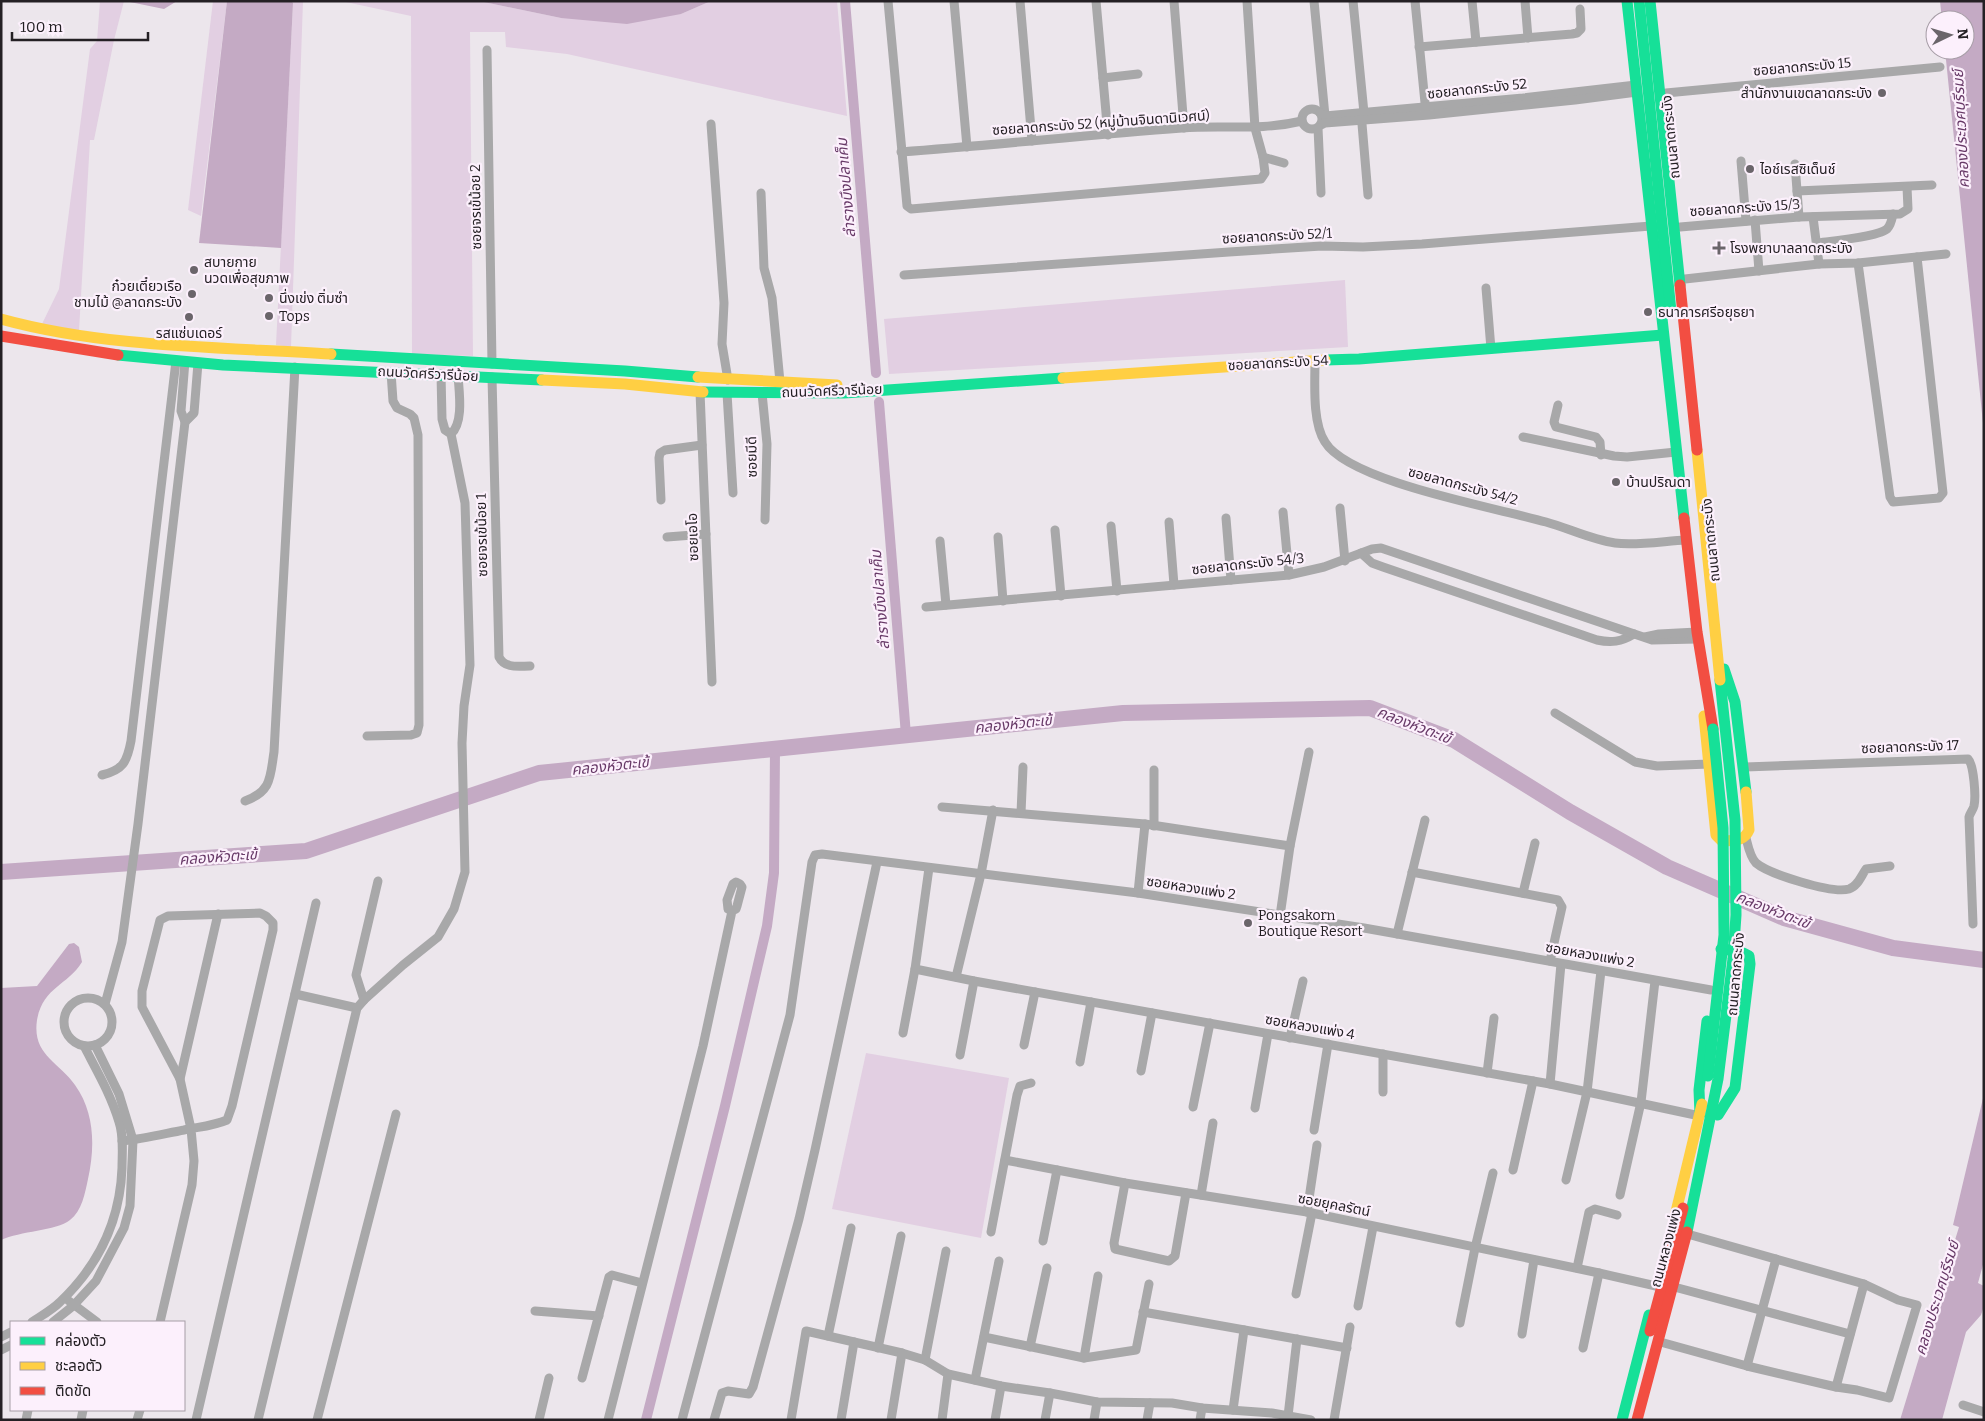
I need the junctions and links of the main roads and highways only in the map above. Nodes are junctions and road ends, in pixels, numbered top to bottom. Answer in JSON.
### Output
{"nodes":[{"id":1,"x":1628,"y":1,"type":"edge"},
{"id":2,"x":1639,"y":1,"type":"edge"},
{"id":3,"x":1650,"y":1,"type":"edge"},
{"id":4,"x":1657,"y":1,"type":"edge"},
{"id":5,"x":1,"y":319,"type":"edge"},
{"id":6,"x":1690,"y":333,"type":"junction"},
{"id":7,"x":1664,"y":335,"type":"junction"},
{"id":8,"x":1,"y":336,"type":"edge"},
{"id":9,"x":186,"y":346,"type":"junction"},
{"id":10,"x":200,"y":347,"type":"junction"},
{"id":11,"x":181,"y":361,"type":"junction"},
{"id":12,"x":198,"y":363,"type":"junction"},
{"id":13,"x":492,"y":364,"type":"junction"},
{"id":14,"x":492,"y":378,"type":"junction"},
{"id":15,"x":892,"y":388,"type":"junction"},
{"id":16,"x":1724,"y":669,"type":"junction"},
{"id":17,"x":1703,"y":670,"type":"junction"},
{"id":18,"x":1708,"y":1076,"type":"joint"},
{"id":19,"x":1723,"y":1080,"type":"joint"},
{"id":20,"x":1700,"y":1115,"type":"junction"},
{"id":21,"x":1718,"y":1115,"type":"junction"},
{"id":22,"x":1622,"y":1420,"type":"edge"},
{"id":23,"x":1627,"y":1420,"type":"edge"},
{"id":24,"x":1637,"y":1420,"type":"edge"},
{"id":25,"x":1645,"y":1420,"type":"edge"}],
"edges":[{"from":1,"to":7,"type":"main road","name":"ถนนลาดกระบัง"},
{"from":2,"to":23,"type":"main road","bridge":true},
{"from":3,"to":24,"type":"main road","bridge":true},
{"from":4,"to":6,"type":"main road","name":"ถนนลาดกระบัง"},
{"from":5,"to":9,"type":"main road","name":"ถนนวัดศรีวารีน้อย"},
{"from":6,"to":7,"type":"main road","name":"ซอยลาดกระบัง 54"},
{"from":6,"to":16,"type":"main road","name":"ถนนลาดกระบัง"},
{"from":7,"to":15,"type":"main road","name":"ซอยลาดกระบัง 54"},
{"from":7,"to":17,"type":"main road","name":"ถนนลาดกระบัง"},
{"from":8,"to":11,"type":"main road","name":"ถนนวัดศรีวารีน้อย"},
{"from":9,"to":10,"type":"main road","name":"ถนนวัดศรีวารีน้อย"},
{"from":9,"to":11,"type":"main road"},
{"from":10,"to":12,"type":"main road"},
{"from":10,"to":13,"type":"main road","name":"ถนนวัดศรีวารีน้อย"},
{"from":11,"to":12,"type":"main road","name":"ถนนวัดศรีวารีน้อย"},
{"from":12,"to":14,"type":"main road","name":"ถนนวัดศรีวารีน้อย"},
{"from":13,"to":14,"type":"main road"},
{"from":13,"to":15,"type":"main road","name":"ถนนวัดศรีวารีน้อย"},
{"from":14,"to":15,"type":"main road","name":"ถนนวัดศรีวารีน้อย"},
{"from":16,"to":17,"type":"main road"},
{"from":16,"to":19,"type":"main road","name":"ถนนลาดกระบัง"},
{"from":17,"to":18,"type":"main road","name":"ถนนลาดกระบัง","bridge":true},
{"from":18,"to":20,"type":"main road","name":"ถนนหลวงแพ่ง"},
{"from":19,"to":21,"type":"main road","name":"ถนนหลวงแพ่ง"},
{"from":20,"to":21,"type":"main road"},
{"from":20,"to":22,"type":"main road","name":"ถนนหลวงแพ่ง"},
{"from":21,"to":25,"type":"main road","name":"ถนนหลวงแพ่ง"}]}
